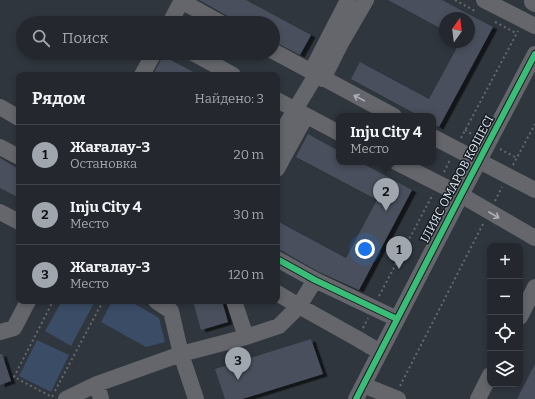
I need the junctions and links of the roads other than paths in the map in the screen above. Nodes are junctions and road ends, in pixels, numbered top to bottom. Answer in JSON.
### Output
{"nodes":[{"id":1,"x":348,"y":0,"type":"edge"},
{"id":2,"x":366,"y":0,"type":"edge"},
{"id":3,"x":484,"y":0,"type":"edge"},
{"id":4,"x":534,"y":0,"type":"edge"},
{"id":5,"x":181,"y":1,"type":"edge"},
{"id":6,"x":535,"y":4,"type":"edge"},
{"id":7,"x":174,"y":16,"type":"edge"},
{"id":8,"x":208,"y":16,"type":"edge"},
{"id":9,"x":535,"y":26,"type":"edge"},
{"id":10,"x":535,"y":54,"type":"edge"},
{"id":11,"x":280,"y":55,"type":"edge"},
{"id":12,"x":150,"y":60,"type":"edge"},
{"id":13,"x":206,"y":60,"type":"edge"},
{"id":14,"x":144,"y":72,"type":"edge"},
{"id":15,"x":228,"y":72,"type":"edge"},
{"id":16,"x":317,"y":75,"type":"junction"},
{"id":17,"x":280,"y":102,"type":"edge"},
{"id":18,"x":0,"y":107,"type":"edge"},
{"id":19,"x":300,"y":113,"type":"junction"},
{"id":20,"x":388,"y":113,"type":"edge"},
{"id":21,"x":16,"y":116,"type":"edge"},
{"id":22,"x":336,"y":131,"type":"edge"},
{"id":23,"x":280,"y":136,"type":"edge"},
{"id":24,"x":436,"y":138,"type":"edge"},
{"id":25,"x":0,"y":147,"type":"edge"},
{"id":26,"x":16,"y":155,"type":"edge"},
{"id":27,"x":280,"y":159,"type":"edge"},
{"id":28,"x":479,"y":160,"type":"junction"},
{"id":29,"x":402,"y":165,"type":"edge"},
{"id":30,"x":535,"y":190,"type":"edge"},
{"id":31,"x":461,"y":195,"type":"junction"},
{"id":32,"x":0,"y":212,"type":"edge"},
{"id":33,"x":16,"y":220,"type":"edge"},
{"id":34,"x":535,"y":238,"type":"edge"},
{"id":35,"x":280,"y":261,"type":"edge"},
{"id":36,"x":315,"y":280,"type":"junction"},
{"id":37,"x":535,"y":287,"type":"edge"},
{"id":38,"x":280,"y":296,"type":"edge"},
{"id":39,"x":26,"y":304,"type":"edge"},
{"id":40,"x":160,"y":304,"type":"edge"},
{"id":41,"x":235,"y":304,"type":"edge"},
{"id":42,"x":299,"y":306,"type":"junction"},
{"id":43,"x":521,"y":315,"type":"edge"},
{"id":44,"x":397,"y":319,"type":"junction"},
{"id":45,"x":0,"y":332,"type":"edge"},
{"id":46,"x":246,"y":337,"type":"junction"},
{"id":47,"x":380,"y":352,"type":"junction"},
{"id":48,"x":181,"y":354,"type":"junction"},
{"id":49,"x":487,"y":381,"type":"edge"},
{"id":50,"x":99,"y":392,"type":"edge"},
{"id":51,"x":360,"y":392,"type":"edge"},
{"id":52,"x":396,"y":398,"type":"edge"},
{"id":53,"x":66,"y":399,"type":"edge"},
{"id":54,"x":196,"y":399,"type":"edge"},
{"id":55,"x":478,"y":399,"type":"edge"}],
"edges":[{"from":1,"to":16,"type":"street"},
{"from":2,"to":16,"type":"street"},
{"from":3,"to":9,"type":"street"},
{"from":4,"to":6,"type":"street"},
{"from":5,"to":7,"type":"street"},
{"from":5,"to":8,"type":"street"},
{"from":10,"to":28,"type":"street","name":"ІЛИЯС ОМАРОВ КӨШЕСІ"},
{"from":11,"to":16,"type":"street"},
{"from":12,"to":14,"type":"street"},
{"from":13,"to":15,"type":"street"},
{"from":16,"to":19,"type":"street"},
{"from":20,"to":16,"type":"street","one_way":true},
{"from":17,"to":19,"type":"street"},
{"from":18,"to":21,"type":"street"},
{"from":19,"to":22,"type":"street"},
{"from":19,"to":23,"type":"street"},
{"from":19,"to":27,"type":"street"},
{"from":24,"to":28,"type":"street"},
{"from":25,"to":26,"type":"street"},
{"from":28,"to":30,"type":"street"},
{"from":28,"to":31,"type":"street","name":"ІЛИЯС ОМАРОВ КӨШЕСІ"},
{"from":29,"to":31,"type":"street"},
{"from":31,"to":34,"type":"street","one_way":true},
{"from":31,"to":44,"type":"street","name":"ІЛИЯС ОМАРОВ КӨШЕСІ"},
{"from":32,"to":33,"type":"street"},
{"from":35,"to":36,"type":"street"},
{"from":36,"to":42,"type":"street"},
{"from":36,"to":44,"type":"street"},
{"from":37,"to":43,"type":"street"},
{"from":38,"to":42,"type":"street"},
{"from":39,"to":45,"type":"street"},
{"from":40,"to":48,"type":"street"},
{"from":41,"to":46,"type":"street"},
{"from":42,"to":46,"type":"street"},
{"from":42,"to":47,"type":"street"},
{"from":44,"to":47,"type":"street","name":"ІЛИЯС ОМАРОВ КӨШЕСІ"},
{"from":46,"to":48,"type":"street"},
{"from":47,"to":51,"type":"street","name":"ІЛИЯС ОМАРОВ КӨШЕСІ"},
{"from":48,"to":50,"type":"street"},
{"from":48,"to":54,"type":"street"},
{"from":49,"to":55,"type":"street"},
{"from":50,"to":53,"type":"street"},
{"from":51,"to":52,"type":"street"}]}
